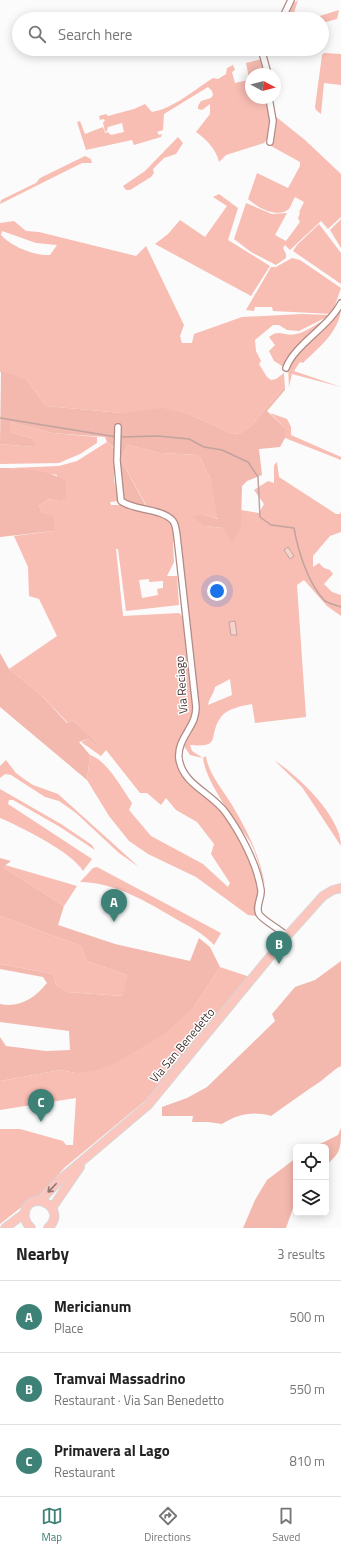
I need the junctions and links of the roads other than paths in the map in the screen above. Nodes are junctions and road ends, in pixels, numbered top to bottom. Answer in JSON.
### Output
{"nodes":[{"id":1,"x":291,"y":0,"type":"edge"},
{"id":2,"x":285,"y":12,"type":"edge"},
{"id":3,"x":263,"y":56,"type":"edge"},
{"id":4,"x":266,"y":68,"type":"edge"},
{"id":5,"x":270,"y":104,"type":"edge"},
{"id":6,"x":270,"y":142,"type":"dead end"},
{"id":7,"x":341,"y":303,"type":"edge"},
{"id":8,"x":286,"y":368,"type":"dead end"},
{"id":9,"x":118,"y":426,"type":"dead end"},
{"id":10,"x":341,"y":888,"type":"edge"},
{"id":11,"x":286,"y":936,"type":"junction"},
{"id":12,"x":86,"y":1158,"type":"junction"},
{"id":13,"x":40,"y":1201,"type":"junction"},
{"id":14,"x":52,"y":1208,"type":"junction"},
{"id":15,"x":25,"y":1212,"type":"junction"},
{"id":16,"x":29,"y":1226,"type":"edge"},
{"id":17,"x":5,"y":1228,"type":"edge"},
{"id":18,"x":9,"y":1228,"type":"edge"},
{"id":19,"x":48,"y":1228,"type":"edge"}],
"edges":[{"from":1,"to":2,"type":"street"},
{"from":3,"to":4,"type":"street"},
{"from":5,"to":6,"type":"street"},
{"from":7,"to":8,"type":"street"},
{"from":9,"to":11,"type":"street","name":"Via Reciago"},
{"from":10,"to":11,"type":"main road","name":"Via San Benedetto"},
{"from":11,"to":12,"type":"main road","name":"Via San Benedetto"},
{"from":12,"to":13,"type":"main road","name":"Via San Benedetto","one_way":true},
{"from":12,"to":14,"type":"main road","name":"Via San Benedetto"},
{"from":13,"to":14,"type":"main road"},
{"from":13,"to":15,"type":"main road","name":"Via San Benedetto"},
{"from":14,"to":19,"type":"main road","name":"Via San Benedetto"},
{"from":15,"to":16,"type":"main road"},
{"from":15,"to":17,"type":"main road","name":"Via San Benedetto"},
{"from":16,"to":18,"type":"main road"}]}
